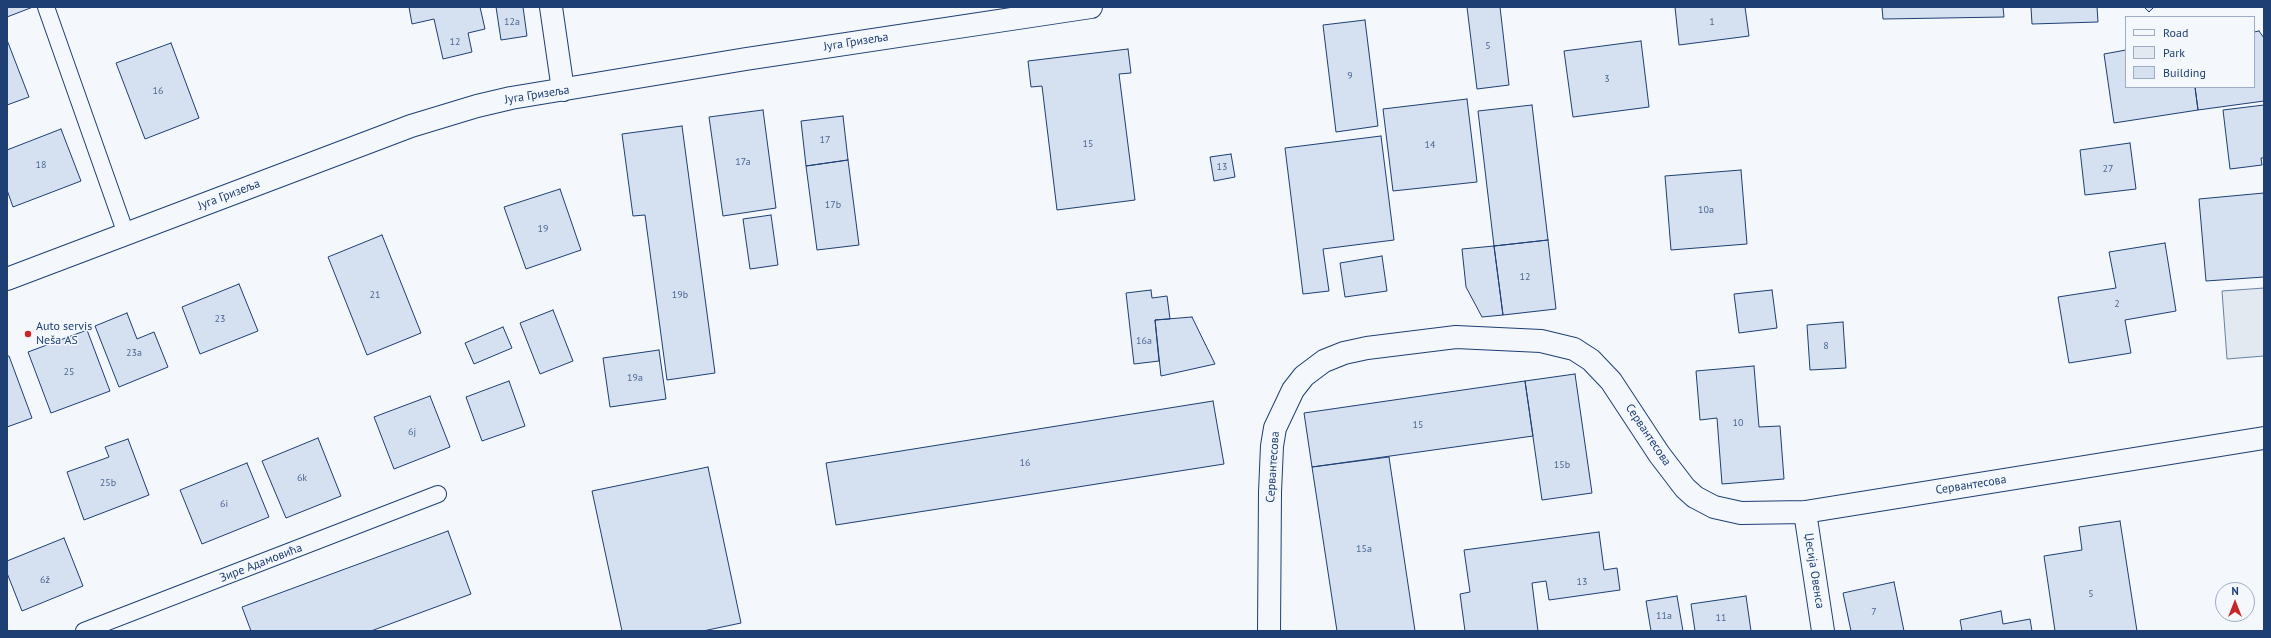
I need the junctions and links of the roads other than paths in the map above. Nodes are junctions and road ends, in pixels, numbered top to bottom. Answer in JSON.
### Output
{"nodes":[{"id":1,"x":46,"y":7,"type":"edge"},
{"id":2,"x":551,"y":7,"type":"edge"},
{"id":3,"x":1091,"y":7,"type":"edge"},
{"id":4,"x":563,"y":90,"type":"junction"},
{"id":5,"x":126,"y":234,"type":"junction"},
{"id":6,"x":7,"y":279,"type":"edge"},
{"id":7,"x":2264,"y":438,"type":"edge"},
{"id":8,"x":438,"y":494,"type":"dead end"},
{"id":9,"x":1805,"y":512,"type":"junction"},
{"id":10,"x":84,"y":631,"type":"edge"},
{"id":11,"x":1269,"y":631,"type":"edge"},
{"id":12,"x":1824,"y":631,"type":"edge"}],
"edges":[{"from":1,"to":5,"type":"lane"},
{"from":2,"to":4,"type":"street"},
{"from":3,"to":4,"type":"street","name":"Југа Гризеља"},
{"from":4,"to":5,"type":"street","name":"Југа Гризеља"},
{"from":5,"to":6,"type":"street","name":"Југа Гризеља"},
{"from":7,"to":9,"type":"street","name":"Сервантесова"},
{"from":8,"to":10,"type":"lane","name":"Зире Адамовића"},
{"from":9,"to":11,"type":"street","name":"Сервантесова"},
{"from":9,"to":12,"type":"street","name":"Џесија Овенса"}]}
